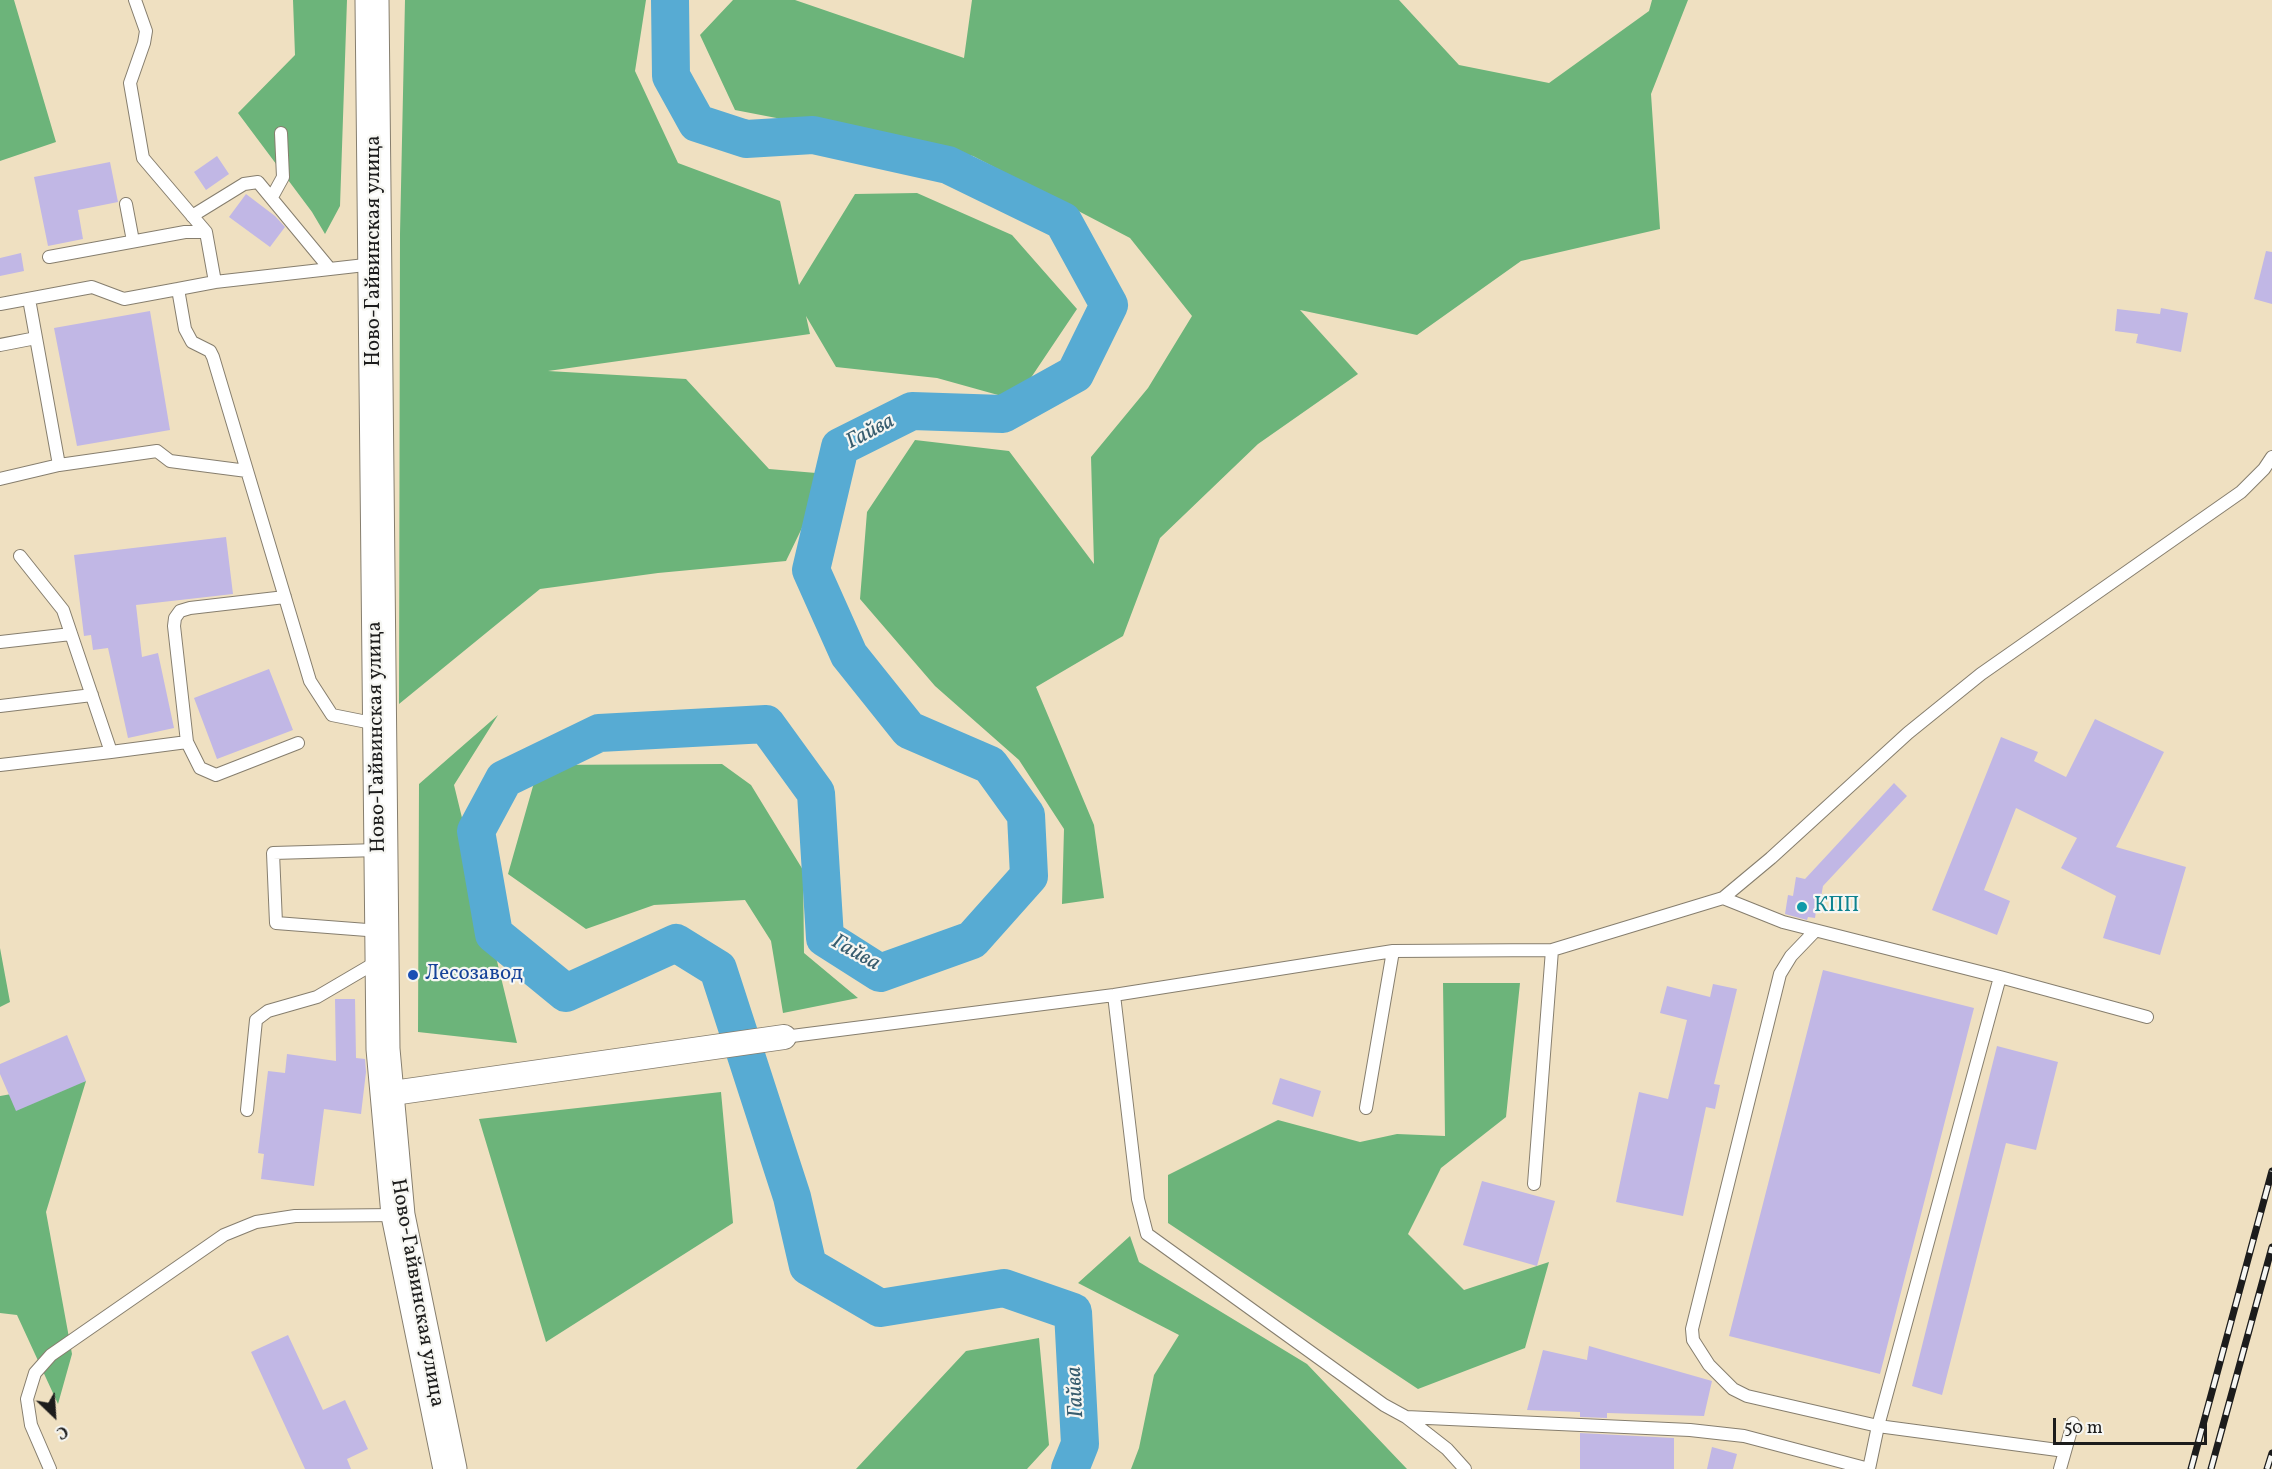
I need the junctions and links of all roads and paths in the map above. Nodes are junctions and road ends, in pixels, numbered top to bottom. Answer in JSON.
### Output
{"nodes":[{"id":1,"x":135,"y":0,"type":"edge"},
{"id":2,"x":372,"y":0,"type":"edge"},
{"id":3,"x":281,"y":133,"type":"dead end"},
{"id":4,"x":272,"y":197,"type":"junction"},
{"id":5,"x":126,"y":204,"type":"dead end"},
{"id":6,"x":192,"y":216,"type":"junction"},
{"id":7,"x":206,"y":232,"type":"junction"},
{"id":8,"x":133,"y":241,"type":"junction"},
{"id":9,"x":49,"y":257,"type":"dead end"},
{"id":10,"x":375,"y":264,"type":"junction"},
{"id":11,"x":330,"y":269,"type":"junction"},
{"id":12,"x":215,"y":282,"type":"junction"},
{"id":13,"x":178,"y":289,"type":"junction"},
{"id":14,"x":29,"y":299,"type":"junction"},
{"id":15,"x":0,"y":304,"type":"edge"},
{"id":16,"x":36,"y":338,"type":"junction"},
{"id":17,"x":0,"y":345,"type":"edge"},
{"id":18,"x":2272,"y":457,"type":"edge"},
{"id":19,"x":59,"y":465,"type":"junction"},
{"id":20,"x":247,"y":471,"type":"junction"},
{"id":21,"x":0,"y":479,"type":"edge"},
{"id":22,"x":20,"y":556,"type":"dead end"},
{"id":23,"x":285,"y":597,"type":"junction"},
{"id":24,"x":71,"y":634,"type":"junction"},
{"id":25,"x":0,"y":642,"type":"edge"},
{"id":26,"x":92,"y":695,"type":"junction"},
{"id":27,"x":0,"y":706,"type":"edge"},
{"id":28,"x":378,"y":724,"type":"junction"},
{"id":29,"x":188,"y":742,"type":"junction"},
{"id":30,"x":298,"y":744,"type":"dead end"},
{"id":31,"x":111,"y":752,"type":"junction"},
{"id":32,"x":0,"y":765,"type":"edge"},
{"id":33,"x":380,"y":850,"type":"junction"},
{"id":34,"x":1723,"y":898,"type":"junction"},
{"id":35,"x":1815,"y":931,"type":"junction"},
{"id":36,"x":381,"y":945,"type":"junction"},
{"id":37,"x":1552,"y":950,"type":"junction"},
{"id":38,"x":1393,"y":951,"type":"junction"},
{"id":39,"x":2000,"y":977,"type":"junction"},
{"id":40,"x":1114,"y":995,"type":"junction"},
{"id":41,"x":2147,"y":1017,"type":"dead end"},
{"id":42,"x":784,"y":1037,"type":"joint"},
{"id":43,"x":386,"y":1094,"type":"junction"},
{"id":44,"x":1365,"y":1108,"type":"dead end"},
{"id":45,"x":247,"y":1110,"type":"dead end"},
{"id":46,"x":1534,"y":1184,"type":"dead end"},
{"id":47,"x":398,"y":1215,"type":"junction"},
{"id":48,"x":1406,"y":1417,"type":"junction"},
{"id":49,"x":2073,"y":1423,"type":"dead end"},
{"id":50,"x":1878,"y":1426,"type":"junction"},
{"id":51,"x":2065,"y":1450,"type":"junction"},
{"id":52,"x":50,"y":1469,"type":"edge"},
{"id":53,"x":450,"y":1469,"type":"edge"},
{"id":54,"x":1465,"y":1469,"type":"edge"},
{"id":55,"x":1869,"y":1469,"type":"edge"},
{"id":56,"x":2060,"y":1469,"type":"edge"}],
"edges":[{"from":1,"to":6,"type":"lane"},
{"from":2,"to":10,"type":"main road","name":"Ново-Гайвинская улица"},
{"from":3,"to":4,"type":"lane"},
{"from":4,"to":6,"type":"lane"},
{"from":4,"to":11,"type":"lane"},
{"from":5,"to":8,"type":"lane"},
{"from":6,"to":7,"type":"lane"},
{"from":7,"to":8,"type":"lane"},
{"from":7,"to":12,"type":"lane"},
{"from":8,"to":9,"type":"lane"},
{"from":10,"to":11,"type":"lane"},
{"from":10,"to":28,"type":"main road","name":"Ново-Гайвинская улица"},
{"from":11,"to":12,"type":"lane"},
{"from":12,"to":13,"type":"lane"},
{"from":13,"to":14,"type":"lane"},
{"from":13,"to":20,"type":"lane"},
{"from":14,"to":15,"type":"lane"},
{"from":14,"to":16,"type":"lane"},
{"from":16,"to":17,"type":"lane"},
{"from":16,"to":19,"type":"lane"},
{"from":18,"to":34,"type":"lane"},
{"from":19,"to":20,"type":"lane"},
{"from":19,"to":21,"type":"lane"},
{"from":20,"to":23,"type":"lane"},
{"from":22,"to":24,"type":"lane"},
{"from":23,"to":28,"type":"lane"},
{"from":23,"to":29,"type":"lane"},
{"from":24,"to":25,"type":"lane"},
{"from":24,"to":26,"type":"lane"},
{"from":26,"to":27,"type":"lane"},
{"from":26,"to":31,"type":"lane"},
{"from":28,"to":33,"type":"main road","name":"Ново-Гайвинская улица"},
{"from":29,"to":30,"type":"lane"},
{"from":29,"to":31,"type":"lane"},
{"from":31,"to":32,"type":"lane"},
{"from":33,"to":36,"type":"main road","name":"Ново-Гайвинская улица"},
{"from":33,"to":36,"type":"lane"},
{"from":34,"to":35,"type":"lane"},
{"from":34,"to":37,"type":"lane"},
{"from":35,"to":39,"type":"lane"},
{"from":35,"to":50,"type":"lane"},
{"from":36,"to":43,"type":"main road","name":"Ново-Гайвинская улица"},
{"from":36,"to":45,"type":"lane"},
{"from":37,"to":38,"type":"lane"},
{"from":37,"to":46,"type":"lane"},
{"from":38,"to":40,"type":"lane"},
{"from":38,"to":44,"type":"lane"},
{"from":39,"to":41,"type":"lane"},
{"from":39,"to":50,"type":"lane"},
{"from":40,"to":42,"type":"lane"},
{"from":40,"to":48,"type":"lane"},
{"from":42,"to":43,"type":"street"},
{"from":43,"to":47,"type":"main road","name":"Ново-Гайвинская улица"},
{"from":47,"to":52,"type":"lane"},
{"from":47,"to":53,"type":"main road","name":"Ново-Гайвинская улица"},
{"from":48,"to":54,"type":"lane"},
{"from":48,"to":55,"type":"lane"},
{"from":49,"to":51,"type":"lane"},
{"from":50,"to":51,"type":"lane"},
{"from":50,"to":55,"type":"lane"},
{"from":51,"to":56,"type":"lane"}]}
